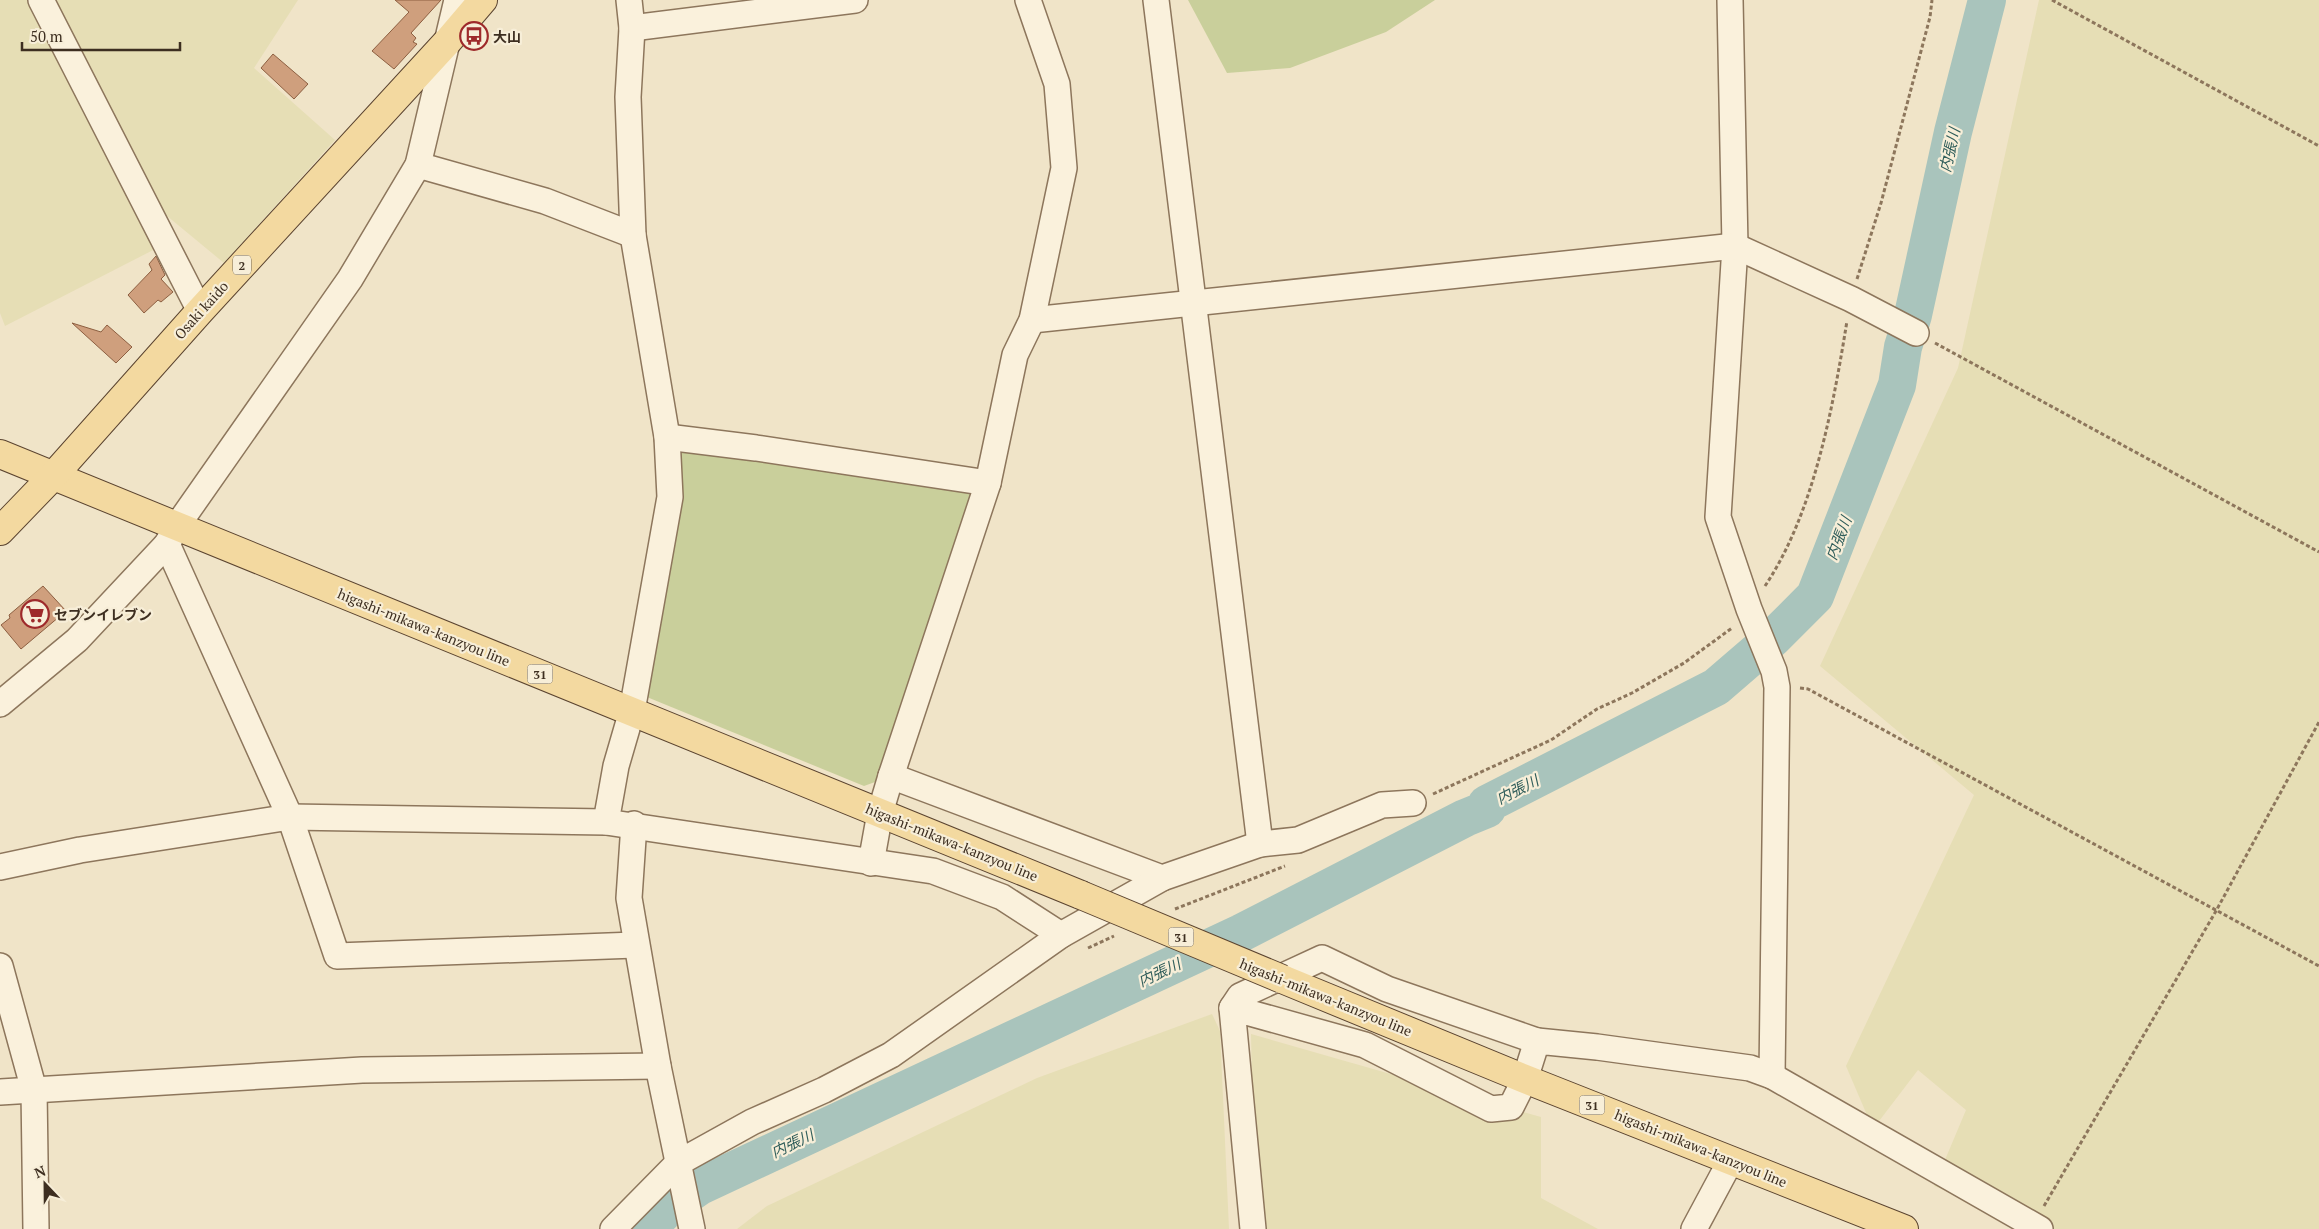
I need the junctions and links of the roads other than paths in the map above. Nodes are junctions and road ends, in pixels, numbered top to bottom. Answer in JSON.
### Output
{"nodes":[{"id":1,"x":40,"y":0,"type":"edge"},
{"id":2,"x":457,"y":0,"type":"edge"},
{"id":3,"x":484,"y":0,"type":"edge"},
{"id":4,"x":629,"y":0,"type":"edge"},
{"id":5,"x":855,"y":0,"type":"edge"},
{"id":6,"x":1028,"y":0,"type":"edge"},
{"id":7,"x":1156,"y":0,"type":"edge"},
{"id":8,"x":1730,"y":0,"type":"edge"},
{"id":9,"x":632,"y":28,"type":"junction"},
{"id":10,"x":448,"y":41,"type":"junction"},
{"id":11,"x":418,"y":165,"type":"junction"},
{"id":12,"x":633,"y":235,"type":"junction"},
{"id":13,"x":1734,"y":246,"type":"junction"},
{"id":14,"x":1193,"y":303,"type":"junction"},
{"id":15,"x":200,"y":311,"type":"junction"},
{"id":16,"x":1032,"y":320,"type":"junction"},
{"id":17,"x":1916,"y":333,"type":"road end"},
{"id":18,"x":667,"y":437,"type":"junction"},
{"id":19,"x":0,"y":454,"type":"edge"},
{"id":20,"x":54,"y":475,"type":"junction"},
{"id":21,"x":988,"y":483,"type":"junction"},
{"id":22,"x":0,"y":531,"type":"edge"},
{"id":23,"x":172,"y":535,"type":"junction"},
{"id":24,"x":1,"y":701,"type":"edge"},
{"id":25,"x":632,"y":711,"type":"junction"},
{"id":26,"x":891,"y":776,"type":"junction"},
{"id":27,"x":1413,"y":803,"type":"road end"},
{"id":28,"x":880,"y":813,"type":"junction"},
{"id":29,"x":290,"y":817,"type":"junction"},
{"id":30,"x":606,"y":822,"type":"junction"},
{"id":31,"x":634,"y":824,"type":"junction"},
{"id":32,"x":1260,"y":844,"type":"junction"},
{"id":33,"x":871,"y":863,"type":"junction"},
{"id":34,"x":0,"y":868,"type":"edge"},
{"id":35,"x":1162,"y":878,"type":"junction"},
{"id":36,"x":1061,"y":935,"type":"junction"},
{"id":37,"x":636,"y":945,"type":"junction"},
{"id":38,"x":0,"y":966,"type":"edge"},
{"id":39,"x":1232,"y":1008,"type":"junction"},
{"id":40,"x":1537,"y":1041,"type":"junction"},
{"id":41,"x":658,"y":1066,"type":"junction"},
{"id":42,"x":1772,"y":1076,"type":"junction"},
{"id":43,"x":1525,"y":1079,"type":"junction"},
{"id":44,"x":34,"y":1090,"type":"junction"},
{"id":45,"x":0,"y":1092,"type":"edge"},
{"id":46,"x":1731,"y":1160,"type":"junction"},
{"id":47,"x":678,"y":1164,"type":"junction"},
{"id":48,"x":2036,"y":1227,"type":"edge"},
{"id":49,"x":36,"y":1229,"type":"edge"},
{"id":50,"x":613,"y":1229,"type":"edge"},
{"id":51,"x":692,"y":1229,"type":"edge"},
{"id":52,"x":1253,"y":1229,"type":"edge"},
{"id":53,"x":1694,"y":1229,"type":"edge"},
{"id":54,"x":1904,"y":1229,"type":"edge"}],
"edges":[{"from":1,"to":15,"type":"street"},
{"from":2,"to":10,"type":"street"},
{"from":3,"to":10,"type":"main road","name":"Osaki kaido","number":"2"},
{"from":4,"to":9,"type":"street"},
{"from":5,"to":9,"type":"street"},
{"from":6,"to":16,"type":"street"},
{"from":7,"to":14,"type":"street"},
{"from":8,"to":13,"type":"street"},
{"from":9,"to":12,"type":"street"},
{"from":10,"to":11,"type":"street"},
{"from":10,"to":15,"type":"main road","name":"Osaki kaido","number":"2"},
{"from":11,"to":12,"type":"street"},
{"from":11,"to":23,"type":"street"},
{"from":12,"to":18,"type":"street"},
{"from":13,"to":14,"type":"street"},
{"from":13,"to":17,"type":"street"},
{"from":13,"to":42,"type":"street"},
{"from":14,"to":16,"type":"street"},
{"from":14,"to":32,"type":"street"},
{"from":15,"to":20,"type":"main road","name":"Osaki kaido","number":"2"},
{"from":16,"to":21,"type":"street"},
{"from":18,"to":21,"type":"street"},
{"from":18,"to":25,"type":"street"},
{"from":19,"to":20,"type":"main road","name":"higashi-mikawa-kanzyou line","number":"31"},
{"from":20,"to":22,"type":"main road","name":"Osaki kaido","number":"2"},
{"from":20,"to":23,"type":"main road","name":"higashi-mikawa-kanzyou line","number":"31"},
{"from":21,"to":26,"type":"street"},
{"from":23,"to":24,"type":"street"},
{"from":23,"to":25,"type":"main road","name":"higashi-mikawa-kanzyou line","number":"31"},
{"from":23,"to":29,"type":"street"},
{"from":25,"to":28,"type":"main road","name":"higashi-mikawa-kanzyou line","number":"31"},
{"from":25,"to":30,"type":"street"},
{"from":26,"to":28,"type":"street"},
{"from":26,"to":35,"type":"street"},
{"from":27,"to":32,"type":"street"},
{"from":28,"to":33,"type":"street"},
{"from":28,"to":43,"type":"main road","name":"higashi-mikawa-kanzyou line","number":"31","bridge":true},
{"from":29,"to":30,"type":"street"},
{"from":29,"to":34,"type":"street"},
{"from":29,"to":37,"type":"street"},
{"from":30,"to":31,"type":"street"},
{"from":31,"to":33,"type":"street"},
{"from":31,"to":37,"type":"street"},
{"from":32,"to":35,"type":"street"},
{"from":33,"to":36,"type":"street"},
{"from":35,"to":36,"type":"street"},
{"from":36,"to":47,"type":"street"},
{"from":37,"to":41,"type":"street"},
{"from":38,"to":44,"type":"street"},
{"from":39,"to":40,"type":"street"},
{"from":39,"to":43,"type":"street"},
{"from":39,"to":52,"type":"street"},
{"from":40,"to":42,"type":"street"},
{"from":40,"to":43,"type":"street"},
{"from":41,"to":44,"type":"street"},
{"from":41,"to":47,"type":"street"},
{"from":42,"to":48,"type":"street"},
{"from":43,"to":46,"type":"main road","name":"higashi-mikawa-kanzyou line","number":"31"},
{"from":44,"to":45,"type":"street"},
{"from":44,"to":49,"type":"street"},
{"from":46,"to":53,"type":"street"},
{"from":46,"to":54,"type":"main road","name":"higashi-mikawa-kanzyou line","number":"31"},
{"from":47,"to":50,"type":"street"},
{"from":47,"to":51,"type":"street"}]}
